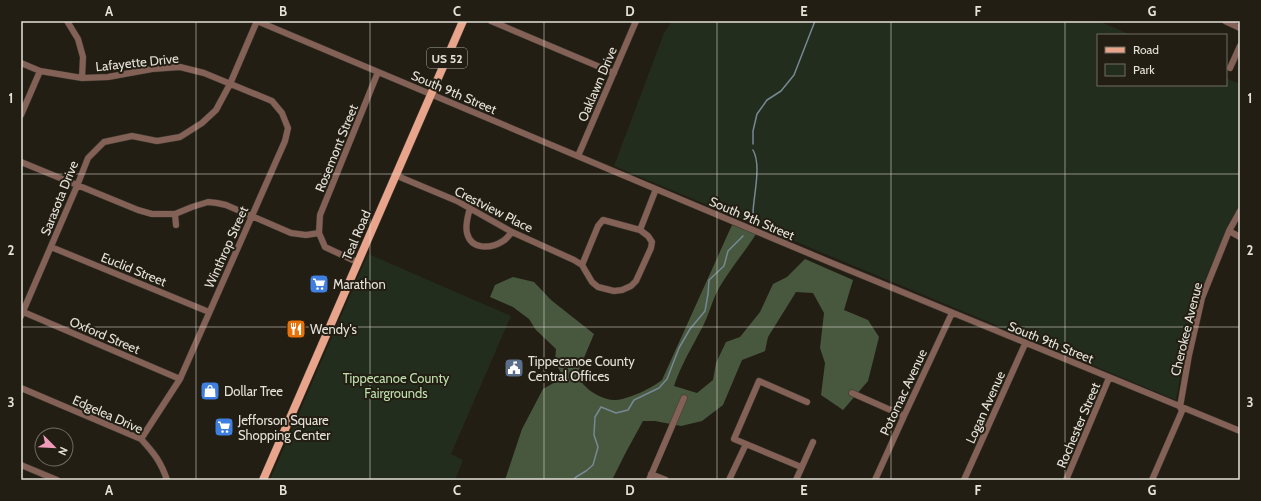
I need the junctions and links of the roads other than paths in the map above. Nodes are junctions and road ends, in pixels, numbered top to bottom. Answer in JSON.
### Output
{"nodes":[{"id":1,"x":67,"y":21,"type":"edge"},
{"id":2,"x":257,"y":21,"type":"edge"},
{"id":3,"x":463,"y":21,"type":"edge"},
{"id":4,"x":491,"y":21,"type":"edge"},
{"id":5,"x":636,"y":21,"type":"edge"},
{"id":6,"x":1225,"y":21,"type":"edge"},
{"id":7,"x":1240,"y":28,"type":"edge"},
{"id":8,"x":1240,"y":46,"type":"edge"},
{"id":9,"x":21,"y":63,"type":"edge"},
{"id":10,"x":1230,"y":68,"type":"dead end"},
{"id":11,"x":40,"y":71,"type":"junction"},
{"id":12,"x":378,"y":72,"type":"junction"},
{"id":13,"x":614,"y":73,"type":"junction"},
{"id":14,"x":82,"y":78,"type":"junction"},
{"id":15,"x":230,"y":84,"type":"junction"},
{"id":16,"x":431,"y":95,"type":"junction"},
{"id":17,"x":21,"y":115,"type":"edge"},
{"id":18,"x":578,"y":156,"type":"junction"},
{"id":19,"x":21,"y":162,"type":"edge"},
{"id":20,"x":395,"y":175,"type":"junction"},
{"id":21,"x":77,"y":186,"type":"junction"},
{"id":22,"x":656,"y":189,"type":"junction"},
{"id":23,"x":470,"y":208,"type":"junction"},
{"id":24,"x":1240,"y":211,"type":"edge"},
{"id":25,"x":174,"y":214,"type":"junction"},
{"id":26,"x":252,"y":216,"type":"junction"},
{"id":27,"x":176,"y":225,"type":"dead end"},
{"id":28,"x":640,"y":230,"type":"junction"},
{"id":29,"x":1229,"y":231,"type":"junction"},
{"id":30,"x":512,"y":232,"type":"junction"},
{"id":31,"x":319,"y":233,"type":"junction"},
{"id":32,"x":1240,"y":237,"type":"edge"},
{"id":33,"x":51,"y":247,"type":"junction"},
{"id":34,"x":357,"y":262,"type":"junction"},
{"id":35,"x":582,"y":265,"type":"junction"},
{"id":36,"x":209,"y":312,"type":"junction"},
{"id":37,"x":22,"y":313,"type":"edge"},
{"id":38,"x":952,"y":313,"type":"junction"},
{"id":39,"x":1025,"y":344,"type":"junction"},
{"id":40,"x":1110,"y":378,"type":"junction"},
{"id":41,"x":180,"y":379,"type":"junction"},
{"id":42,"x":21,"y":388,"type":"edge"},
{"id":43,"x":852,"y":393,"type":"dead end"},
{"id":44,"x":684,"y":398,"type":"dead end"},
{"id":45,"x":807,"y":402,"type":"dead end"},
{"id":46,"x":1181,"y":409,"type":"junction"},
{"id":47,"x":904,"y":416,"type":"junction"},
{"id":48,"x":1240,"y":431,"type":"edge"},
{"id":49,"x":141,"y":439,"type":"junction"},
{"id":50,"x":813,"y":442,"type":"dead end"},
{"id":51,"x":746,"y":444,"type":"junction"},
{"id":52,"x":21,"y":465,"type":"edge"},
{"id":53,"x":801,"y":467,"type":"junction"},
{"id":54,"x":650,"y":477,"type":"edge"},
{"id":55,"x":796,"y":479,"type":"edge"},
{"id":56,"x":57,"y":480,"type":"edge"},
{"id":57,"x":167,"y":480,"type":"edge"},
{"id":58,"x":263,"y":480,"type":"edge"},
{"id":59,"x":666,"y":480,"type":"edge"},
{"id":60,"x":729,"y":480,"type":"edge"},
{"id":61,"x":804,"y":480,"type":"edge"},
{"id":62,"x":875,"y":480,"type":"edge"},
{"id":63,"x":964,"y":480,"type":"edge"},
{"id":64,"x":1066,"y":480,"type":"edge"},
{"id":65,"x":1152,"y":480,"type":"edge"}],
"edges":[{"from":1,"to":14,"type":"street"},
{"from":2,"to":12,"type":"street","name":"South 9th Street"},
{"from":2,"to":15,"type":"street","name":"Sarasota Drive"},
{"from":3,"to":16,"type":"main road","name":"Teal Road","number":"US 52"},
{"from":4,"to":13,"type":"street"},
{"from":5,"to":13,"type":"street","name":"Oaklawn Drive"},
{"from":6,"to":7,"type":"street"},
{"from":8,"to":10,"type":"street"},
{"from":9,"to":11,"type":"street","name":"Lafayette Drive"},
{"from":11,"to":14,"type":"street","name":"Lafayette Drive"},
{"from":11,"to":17,"type":"street"},
{"from":12,"to":16,"type":"street","name":"South 9th Street"},
{"from":12,"to":31,"type":"street","name":"Rosemont Street"},
{"from":13,"to":18,"type":"street","name":"Oaklawn Drive"},
{"from":14,"to":15,"type":"street","name":"Lafayette Drive"},
{"from":15,"to":21,"type":"street","name":"Sarasota Drive"},
{"from":15,"to":26,"type":"street","name":"Winthrop Street"},
{"from":16,"to":18,"type":"street","name":"South 9th Street"},
{"from":16,"to":20,"type":"main road","name":"Teal Road","number":"US 52"},
{"from":18,"to":22,"type":"street","name":"South 9th Street"},
{"from":19,"to":21,"type":"street"},
{"from":20,"to":23,"type":"street","name":"Crestview Place"},
{"from":20,"to":34,"type":"main road","name":"Teal Road","number":"US 52"},
{"from":21,"to":25,"type":"street"},
{"from":21,"to":33,"type":"street","name":"Sarasota Drive"},
{"from":22,"to":28,"type":"street"},
{"from":22,"to":38,"type":"street","name":"South 9th Street"},
{"from":23,"to":30,"type":"street","name":"Crestview Place"},
{"from":23,"to":30,"type":"street"},
{"from":24,"to":29,"type":"street","name":"Cherokee Avenue"},
{"from":25,"to":26,"type":"street"},
{"from":25,"to":27,"type":"street"},
{"from":26,"to":31,"type":"street"},
{"from":26,"to":36,"type":"street","name":"Winthrop Street"},
{"from":28,"to":35,"type":"street"},
{"from":28,"to":35,"type":"street"},
{"from":29,"to":32,"type":"street"},
{"from":29,"to":46,"type":"street","name":"Cherokee Avenue"},
{"from":30,"to":35,"type":"street","name":"Crestview Place"},
{"from":31,"to":34,"type":"street"},
{"from":33,"to":36,"type":"street","name":"Euclid Street"},
{"from":33,"to":37,"type":"street","name":"Sarasota Drive"},
{"from":34,"to":58,"type":"main road","name":"Teal Road","number":"US 52"},
{"from":36,"to":41,"type":"street","name":"Winthrop Street"},
{"from":37,"to":41,"type":"street","name":"Oxford Street"},
{"from":38,"to":39,"type":"street","name":"South 9th Street"},
{"from":38,"to":47,"type":"street","name":"Potomac Avenue"},
{"from":39,"to":40,"type":"street","name":"South 9th Street"},
{"from":39,"to":63,"type":"street","name":"Logan Avenue"},
{"from":40,"to":46,"type":"street","name":"South 9th Street"},
{"from":40,"to":64,"type":"street","name":"Rochester Street"},
{"from":41,"to":49,"type":"street","name":"Winthrop Street"},
{"from":42,"to":49,"type":"street","name":"Edgelea Drive"},
{"from":43,"to":47,"type":"street"},
{"from":44,"to":54,"type":"street"},
{"from":45,"to":51,"type":"street"},
{"from":46,"to":48,"type":"street","name":"South 9th Street"},
{"from":46,"to":65,"type":"street","name":"Cherokee Avenue"},
{"from":47,"to":62,"type":"street","name":"Potomac Avenue"},
{"from":49,"to":57,"type":"street","name":"Edgelea Drive"},
{"from":50,"to":53,"type":"street"},
{"from":51,"to":53,"type":"street"},
{"from":51,"to":60,"type":"street"},
{"from":52,"to":56,"type":"street"},
{"from":53,"to":55,"type":"street"},
{"from":54,"to":59,"type":"street"},
{"from":55,"to":61,"type":"street"}]}
